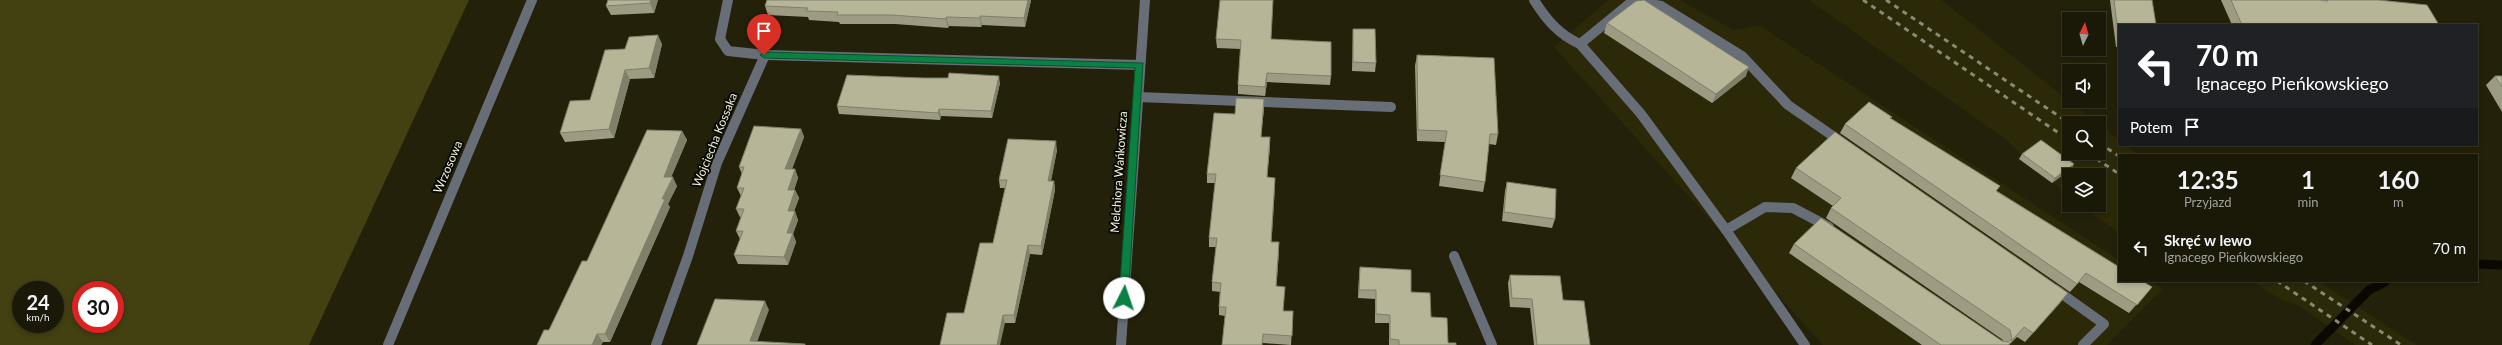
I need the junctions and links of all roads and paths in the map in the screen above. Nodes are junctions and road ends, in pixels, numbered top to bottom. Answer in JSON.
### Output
{"nodes":[{"id":1,"x":532,"y":0,"type":"edge"},
{"id":2,"x":728,"y":0,"type":"edge"},
{"id":3,"x":1145,"y":0,"type":"edge"},
{"id":4,"x":1534,"y":0,"type":"edge"},
{"id":5,"x":1580,"y":44,"type":"junction"},
{"id":6,"x":764,"y":55,"type":"junction"},
{"id":7,"x":1140,"y":65,"type":"junction"},
{"id":8,"x":1138,"y":97,"type":"junction"},
{"id":9,"x":1391,"y":107,"type":"dead end"},
{"id":10,"x":1852,"y":149,"type":"edge"},
{"id":11,"x":1726,"y":230,"type":"junction"},
{"id":12,"x":1837,"y":233,"type":"edge"},
{"id":13,"x":1454,"y":256,"type":"dead end"},
{"id":14,"x":2046,"y":283,"type":"edge"},
{"id":15,"x":388,"y":345,"type":"edge"},
{"id":16,"x":656,"y":345,"type":"edge"},
{"id":17,"x":1121,"y":345,"type":"edge"},
{"id":18,"x":1492,"y":345,"type":"edge"},
{"id":19,"x":1805,"y":345,"type":"edge"},
{"id":20,"x":2084,"y":345,"type":"edge"}],
"edges":[{"from":1,"to":15,"type":"street","name":"Wrzosowa"},
{"from":2,"to":6,"type":"street"},
{"from":3,"to":7,"type":"street","name":"Melchiora Wańkowicza"},
{"from":4,"to":5,"type":"street"},
{"from":5,"to":10,"type":"street"},
{"from":5,"to":11,"type":"street"},
{"from":6,"to":7,"type":"street"},
{"from":6,"to":16,"type":"street","name":"Wojciecha Kossaka"},
{"from":7,"to":8,"type":"street","name":"Melchiora Wańkowicza"},
{"from":8,"to":9,"type":"street"},
{"from":8,"to":17,"type":"street","name":"Melchiora Wańkowicza"},
{"from":11,"to":12,"type":"street"},
{"from":11,"to":19,"type":"street"},
{"from":13,"to":18,"type":"street"},
{"from":14,"to":20,"type":"street"}]}
